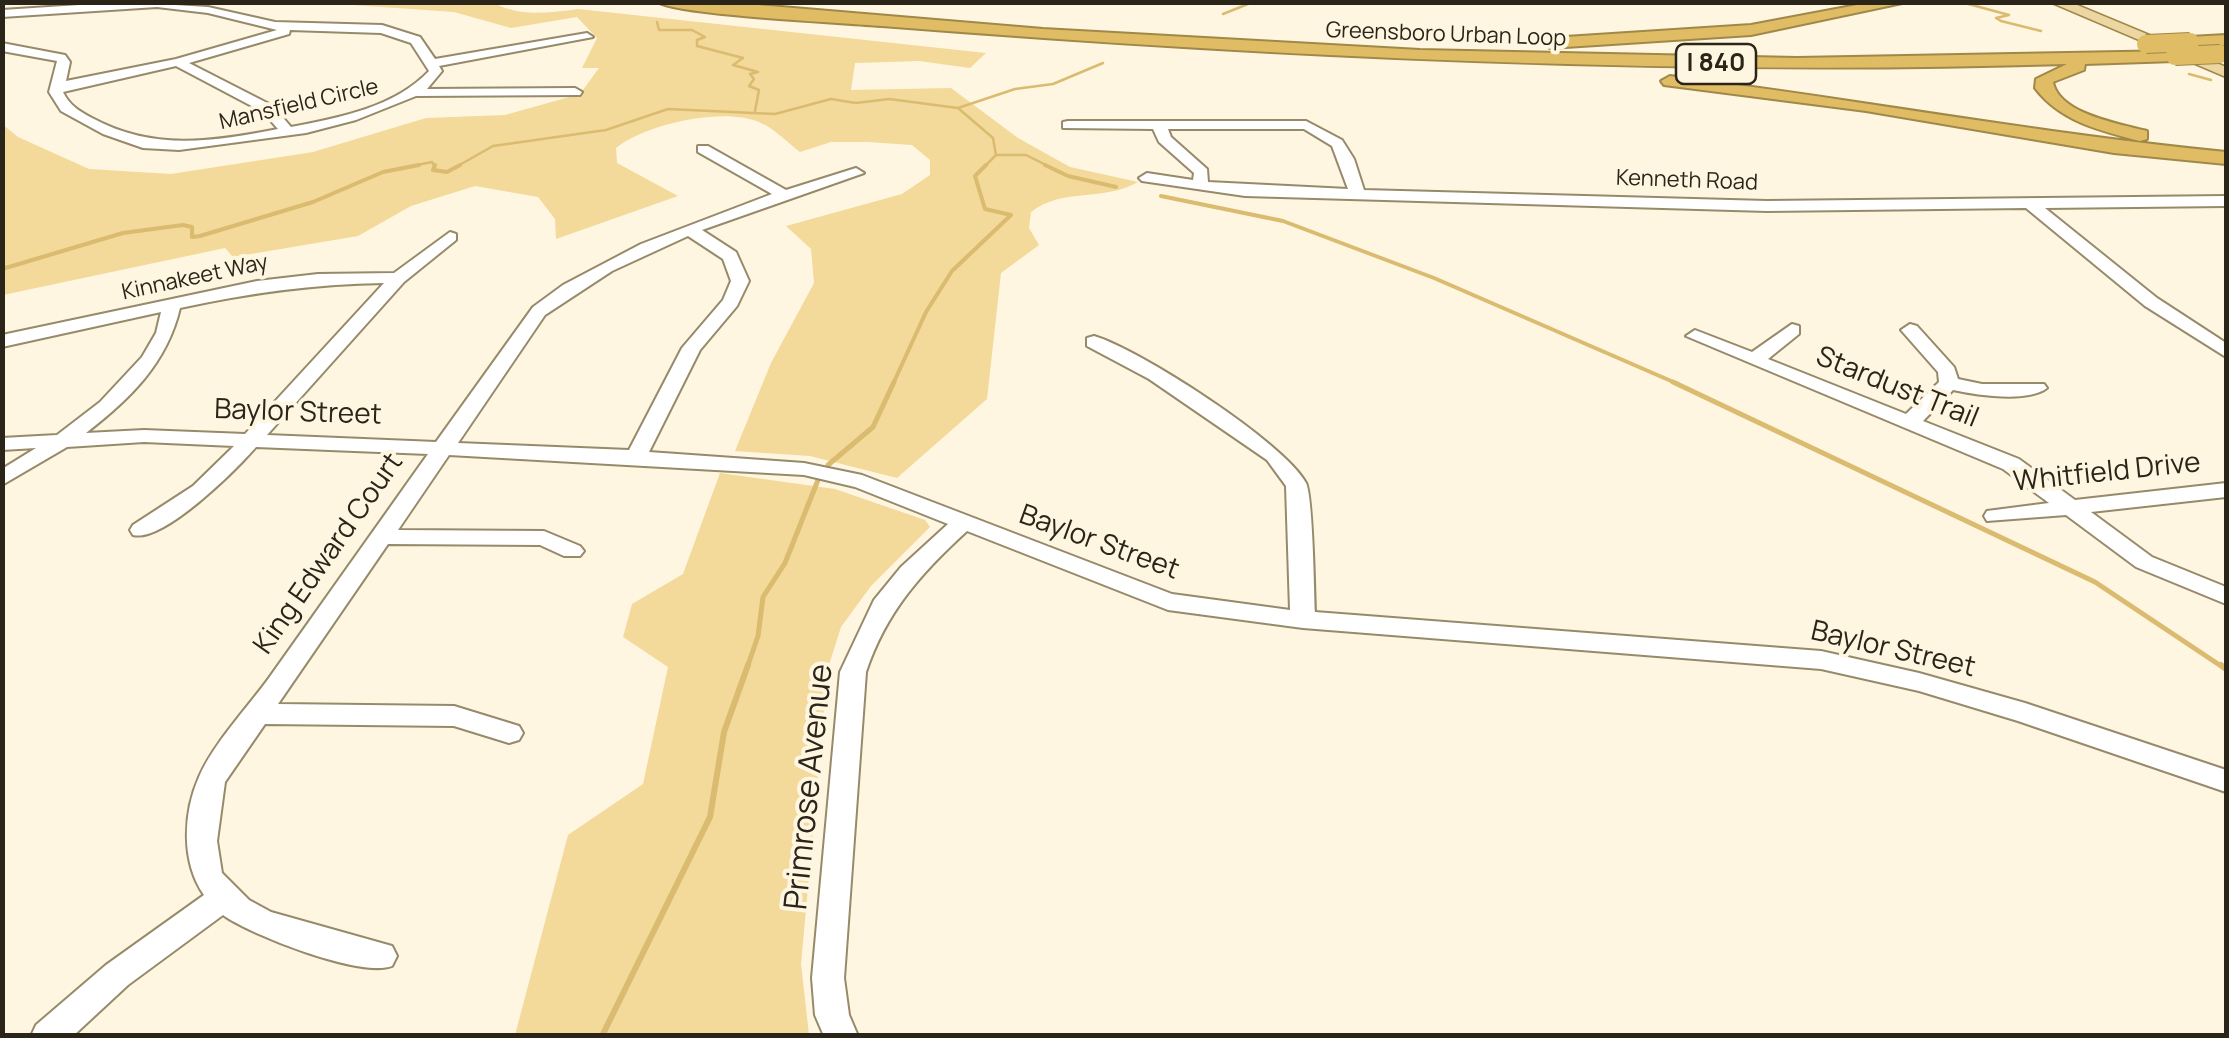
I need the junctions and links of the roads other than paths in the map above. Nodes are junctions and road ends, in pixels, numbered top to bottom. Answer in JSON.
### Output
{"nodes":[{"id":1,"x":666,"y":2,"type":"edge"},
{"id":2,"x":794,"y":2,"type":"edge"},
{"id":3,"x":1900,"y":2,"type":"edge"},
{"id":4,"x":2057,"y":2,"type":"edge"},
{"id":5,"x":2075,"y":2,"type":"edge"},
{"id":6,"x":2,"y":14,"type":"edge"},
{"id":7,"x":293,"y":28,"type":"junction"},
{"id":8,"x":587,"y":37,"type":"dead end"},
{"id":9,"x":1357,"y":43,"type":"junction"},
{"id":10,"x":2,"y":47,"type":"edge"},
{"id":11,"x":2224,"y":48,"type":"edge"},
{"id":12,"x":2144,"y":51,"type":"junction"},
{"id":13,"x":1290,"y":52,"type":"junction"},
{"id":14,"x":178,"y":62,"type":"junction"},
{"id":15,"x":434,"y":62,"type":"junction"},
{"id":16,"x":2226,"y":72,"type":"edge"},
{"id":17,"x":59,"y":86,"type":"junction"},
{"id":18,"x":575,"y":92,"type":"dead end"},
{"id":19,"x":420,"y":93,"type":"junction"},
{"id":20,"x":1068,"y":125,"type":"dead end"},
{"id":21,"x":1159,"y":125,"type":"junction"},
{"id":22,"x":288,"y":132,"type":"junction"},
{"id":23,"x":703,"y":149,"type":"dead end"},
{"id":24,"x":2226,"y":149,"type":"edge"},
{"id":25,"x":2226,"y":158,"type":"edge"},
{"id":26,"x":856,"y":173,"type":"dead end"},
{"id":27,"x":1147,"y":178,"type":"dead end"},
{"id":28,"x":1200,"y":186,"type":"junction"},
{"id":29,"x":1357,"y":194,"type":"junction"},
{"id":30,"x":784,"y":195,"type":"junction"},
{"id":31,"x":2028,"y":202,"type":"junction"},
{"id":32,"x":2226,"y":202,"type":"edge"},
{"id":33,"x":693,"y":232,"type":"junction"},
{"id":34,"x":450,"y":237,"type":"dead end"},
{"id":35,"x":398,"y":278,"type":"junction"},
{"id":36,"x":172,"y":305,"type":"junction"},
{"id":37,"x":1792,"y":330,"type":"dead end"},
{"id":38,"x":1910,"y":330,"type":"dead end"},
{"id":39,"x":1695,"y":336,"type":"dead end"},
{"id":40,"x":2,"y":342,"type":"edge"},
{"id":41,"x":1094,"y":342,"type":"dead end"},
{"id":42,"x":2226,"y":351,"type":"edge"},
{"id":43,"x":1754,"y":360,"type":"junction"},
{"id":44,"x":1949,"y":383,"type":"junction"},
{"id":45,"x":2037,"y":388,"type":"dead end"},
{"id":46,"x":1909,"y":423,"type":"junction"},
{"id":47,"x":61,"y":439,"type":"junction"},
{"id":48,"x":249,"y":442,"type":"junction"},
{"id":49,"x":2,"y":444,"type":"edge"},
{"id":50,"x":440,"y":448,"type":"junction"},
{"id":51,"x":636,"y":457,"type":"junction"},
{"id":52,"x":2,"y":479,"type":"edge"},
{"id":53,"x":2226,"y":490,"type":"edge"},
{"id":54,"x":2069,"y":508,"type":"junction"},
{"id":55,"x":1995,"y":516,"type":"dead end"},
{"id":56,"x":962,"y":524,"type":"junction"},
{"id":57,"x":141,"y":530,"type":"dead end"},
{"id":58,"x":378,"y":536,"type":"junction"},
{"id":59,"x":572,"y":551,"type":"dead end"},
{"id":60,"x":2220,"y":587,"type":"edge"},
{"id":61,"x":1303,"y":620,"type":"junction"},
{"id":62,"x":254,"y":714,"type":"junction"},
{"id":63,"x":509,"y":733,"type":"dead end"},
{"id":64,"x":2226,"y":782,"type":"edge"},
{"id":65,"x":223,"y":898,"type":"junction"},
{"id":66,"x":381,"y":956,"type":"dead end"},
{"id":67,"x":48,"y":1036,"type":"edge"},
{"id":68,"x":841,"y":1036,"type":"edge"}],
"edges":[{"from":1,"to":13,"type":"highway","name":"Greensboro Urban Loop","number":"I 840"},
{"from":2,"to":9,"type":"highway","name":"Greensboro Urban Loop","number":"I 840"},
{"from":3,"to":9,"type":"highway"},
{"from":4,"to":16,"type":"main road"},
{"from":5,"to":11,"type":"main road"},
{"from":6,"to":7,"type":"street"},
{"from":7,"to":14,"type":"street"},
{"from":7,"to":15,"type":"street"},
{"from":8,"to":15,"type":"street"},
{"from":9,"to":12,"type":"highway","name":"Greensboro Urban Loop","number":"I 840"},
{"from":10,"to":17,"type":"street","name":"Mansfield Circle"},
{"from":11,"to":12,"type":"highway","name":"Greensboro Urban Loop","number":"I 840","bridge":true},
{"from":11,"to":12,"type":"highway","name":"Greensboro Urban Loop","number":"I 840","bridge":true},
{"from":12,"to":13,"type":"highway","name":"Greensboro Urban Loop","number":"I 840"},
{"from":12,"to":24,"type":"highway"},
{"from":13,"to":25,"type":"highway"},
{"from":14,"to":17,"type":"street"},
{"from":14,"to":22,"type":"street"},
{"from":15,"to":19,"type":"street","name":"Mansfield Circle"},
{"from":17,"to":22,"type":"street","name":"Mansfield Circle"},
{"from":18,"to":19,"type":"street"},
{"from":19,"to":22,"type":"street","name":"Mansfield Circle"},
{"from":20,"to":21,"type":"street"},
{"from":21,"to":28,"type":"street"},
{"from":21,"to":29,"type":"street"},
{"from":23,"to":30,"type":"street"},
{"from":26,"to":30,"type":"street","name":"King Edward Court"},
{"from":27,"to":28,"type":"street","name":"Kenneth Road"},
{"from":28,"to":29,"type":"street","name":"Kenneth Road"},
{"from":29,"to":31,"type":"street","name":"Kenneth Road"},
{"from":30,"to":33,"type":"street","name":"King Edward Court"},
{"from":31,"to":32,"type":"street","name":"Kenneth Road"},
{"from":31,"to":42,"type":"street"},
{"from":33,"to":50,"type":"street","name":"King Edward Court"},
{"from":33,"to":51,"type":"street"},
{"from":34,"to":35,"type":"street"},
{"from":35,"to":36,"type":"street","name":"Kinnakeet Way"},
{"from":35,"to":48,"type":"street"},
{"from":36,"to":40,"type":"street","name":"Kinnakeet Way"},
{"from":36,"to":47,"type":"street"},
{"from":37,"to":43,"type":"street"},
{"from":38,"to":44,"type":"street"},
{"from":39,"to":43,"type":"street","name":"Stardust Trail"},
{"from":41,"to":61,"type":"street"},
{"from":43,"to":46,"type":"street","name":"Stardust Trail"},
{"from":44,"to":45,"type":"street"},
{"from":44,"to":46,"type":"street"},
{"from":46,"to":54,"type":"street","name":"Stardust Trail"},
{"from":47,"to":48,"type":"street","name":"Baylor Street"},
{"from":47,"to":49,"type":"street","name":"Baylor Street"},
{"from":47,"to":52,"type":"street"},
{"from":48,"to":50,"type":"street","name":"Baylor Street"},
{"from":48,"to":57,"type":"street"},
{"from":50,"to":51,"type":"street","name":"Baylor Street"},
{"from":50,"to":58,"type":"street","name":"King Edward Court"},
{"from":51,"to":56,"type":"street","name":"Baylor Street"},
{"from":53,"to":54,"type":"street","name":"Whitfield Drive"},
{"from":54,"to":55,"type":"street","name":"Whitfield Drive"},
{"from":54,"to":60,"type":"street","name":"Stardust Trail"},
{"from":56,"to":61,"type":"street","name":"Baylor Street"},
{"from":56,"to":68,"type":"street","name":"Primrose Avenue"},
{"from":58,"to":59,"type":"street"},
{"from":58,"to":62,"type":"street","name":"King Edward Court"},
{"from":61,"to":64,"type":"street","name":"Baylor Street"},
{"from":62,"to":63,"type":"street"},
{"from":62,"to":65,"type":"street","name":"King Edward Court"},
{"from":65,"to":66,"type":"street"},
{"from":65,"to":67,"type":"street"}]}
